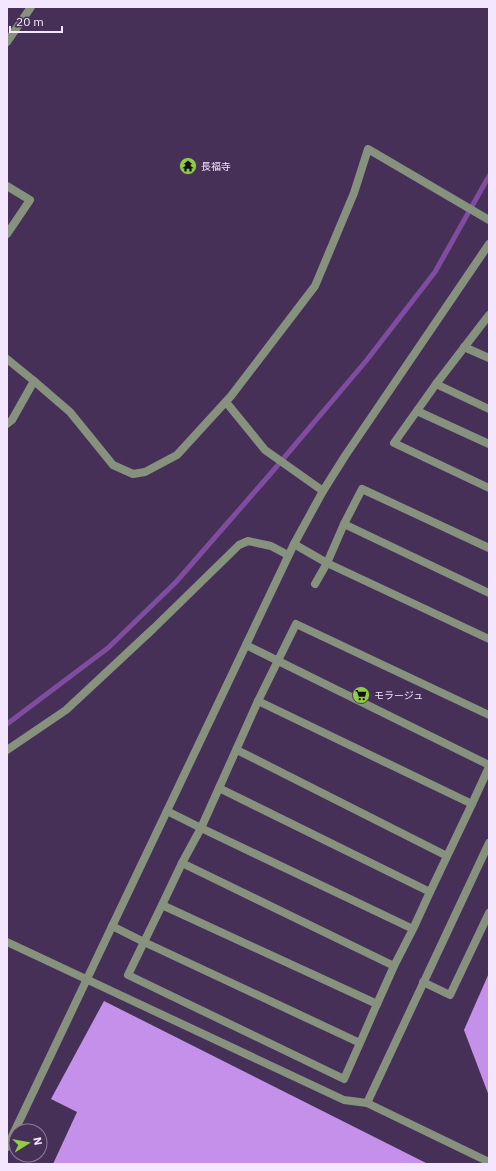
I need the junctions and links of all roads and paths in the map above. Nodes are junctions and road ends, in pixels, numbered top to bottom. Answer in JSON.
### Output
{"nodes":[{"id":1,"x":31,"y":7,"type":"edge"},
{"id":2,"x":7,"y":42,"type":"edge"},
{"id":3,"x":7,"y":186,"type":"edge"},
{"id":4,"x":489,"y":220,"type":"edge"},
{"id":5,"x":7,"y":234,"type":"edge"},
{"id":6,"x":489,"y":244,"type":"edge"},
{"id":7,"x":489,"y":315,"type":"edge"},
{"id":8,"x":464,"y":347,"type":"junction"},
{"id":9,"x":489,"y":358,"type":"edge"},
{"id":10,"x":7,"y":359,"type":"edge"},
{"id":11,"x":34,"y":381,"type":"junction"},
{"id":12,"x":436,"y":384,"type":"junction"},
{"id":13,"x":226,"y":402,"type":"junction"},
{"id":14,"x":489,"y":409,"type":"edge"},
{"id":15,"x":417,"y":411,"type":"junction"},
{"id":16,"x":7,"y":424,"type":"edge"},
{"id":17,"x":489,"y":444,"type":"edge"},
{"id":18,"x":489,"y":488,"type":"edge"},
{"id":19,"x":323,"y":491,"type":"junction"},
{"id":20,"x":344,"y":524,"type":"junction"},
{"id":21,"x":294,"y":544,"type":"junction"},
{"id":22,"x":489,"y":548,"type":"edge"},
{"id":23,"x":288,"y":555,"type":"junction"},
{"id":24,"x":327,"y":563,"type":"junction"},
{"id":25,"x":315,"y":584,"type":"dead end"},
{"id":26,"x":489,"y":593,"type":"edge"},
{"id":27,"x":489,"y":639,"type":"edge"},
{"id":28,"x":246,"y":645,"type":"junction"},
{"id":29,"x":277,"y":661,"type":"junction"},
{"id":30,"x":258,"y":701,"type":"junction"},
{"id":31,"x":489,"y":715,"type":"edge"},
{"id":32,"x":7,"y":750,"type":"edge"},
{"id":33,"x":237,"y":750,"type":"junction"},
{"id":34,"x":489,"y":766,"type":"edge"},
{"id":35,"x":219,"y":788,"type":"junction"},
{"id":36,"x":472,"y":804,"type":"junction"},
{"id":37,"x":167,"y":811,"type":"junction"},
{"id":38,"x":201,"y":828,"type":"junction"},
{"id":39,"x":489,"y":843,"type":"edge"},
{"id":40,"x":447,"y":856,"type":"junction"},
{"id":41,"x":182,"y":863,"type":"junction"},
{"id":42,"x":430,"y":892,"type":"junction"},
{"id":43,"x":162,"y":905,"type":"junction"},
{"id":44,"x":489,"y":913,"type":"edge"},
{"id":45,"x":112,"y":926,"type":"junction"},
{"id":46,"x":413,"y":929,"type":"junction"},
{"id":47,"x":7,"y":942,"type":"edge"},
{"id":48,"x":144,"y":942,"type":"junction"},
{"id":49,"x":394,"y":966,"type":"junction"},
{"id":50,"x":86,"y":979,"type":"junction"},
{"id":51,"x":423,"y":982,"type":"junction"},
{"id":52,"x":377,"y":1004,"type":"junction"},
{"id":53,"x":360,"y":1043,"type":"junction"},
{"id":54,"x":367,"y":1103,"type":"junction"},
{"id":55,"x":7,"y":1147,"type":"edge"},
{"id":56,"x":489,"y":1162,"type":"edge"}],
"edges":[{"from":1,"to":2,"type":"street"},
{"from":3,"to":5,"type":"street"},
{"from":4,"to":13,"type":"street"},
{"from":6,"to":19,"type":"street"},
{"from":7,"to":8,"type":"street"},
{"from":8,"to":9,"type":"street"},
{"from":8,"to":12,"type":"street"},
{"from":10,"to":11,"type":"street"},
{"from":11,"to":13,"type":"street"},
{"from":11,"to":16,"type":"street"},
{"from":12,"to":14,"type":"street"},
{"from":12,"to":15,"type":"street"},
{"from":13,"to":19,"type":"street"},
{"from":15,"to":17,"type":"street"},
{"from":15,"to":18,"type":"street"},
{"from":19,"to":21,"type":"street"},
{"from":20,"to":22,"type":"street"},
{"from":20,"to":24,"type":"street"},
{"from":20,"to":26,"type":"street"},
{"from":21,"to":23,"type":"street"},
{"from":21,"to":24,"type":"street"},
{"from":23,"to":28,"type":"street"},
{"from":23,"to":32,"type":"street"},
{"from":24,"to":25,"type":"street"},
{"from":24,"to":27,"type":"street"},
{"from":28,"to":29,"type":"street"},
{"from":28,"to":37,"type":"street"},
{"from":29,"to":30,"type":"street"},
{"from":29,"to":31,"type":"street"},
{"from":29,"to":34,"type":"street"},
{"from":30,"to":33,"type":"street"},
{"from":30,"to":36,"type":"street"},
{"from":33,"to":35,"type":"street"},
{"from":33,"to":40,"type":"street"},
{"from":34,"to":36,"type":"street"},
{"from":35,"to":38,"type":"street"},
{"from":35,"to":42,"type":"street"},
{"from":36,"to":40,"type":"street"},
{"from":37,"to":38,"type":"street"},
{"from":37,"to":45,"type":"street"},
{"from":38,"to":41,"type":"street"},
{"from":38,"to":46,"type":"street"},
{"from":39,"to":51,"type":"street"},
{"from":40,"to":42,"type":"street"},
{"from":41,"to":43,"type":"street"},
{"from":41,"to":49,"type":"street"},
{"from":42,"to":46,"type":"street"},
{"from":43,"to":48,"type":"street"},
{"from":43,"to":52,"type":"street"},
{"from":44,"to":51,"type":"street"},
{"from":45,"to":48,"type":"street"},
{"from":45,"to":50,"type":"street"},
{"from":46,"to":49,"type":"street"},
{"from":47,"to":50,"type":"street"},
{"from":48,"to":53,"type":"street"},
{"from":48,"to":53,"type":"street"},
{"from":49,"to":52,"type":"street"},
{"from":50,"to":54,"type":"street"},
{"from":50,"to":55,"type":"street"},
{"from":51,"to":54,"type":"street"},
{"from":52,"to":53,"type":"street"},
{"from":54,"to":56,"type":"street"}]}
